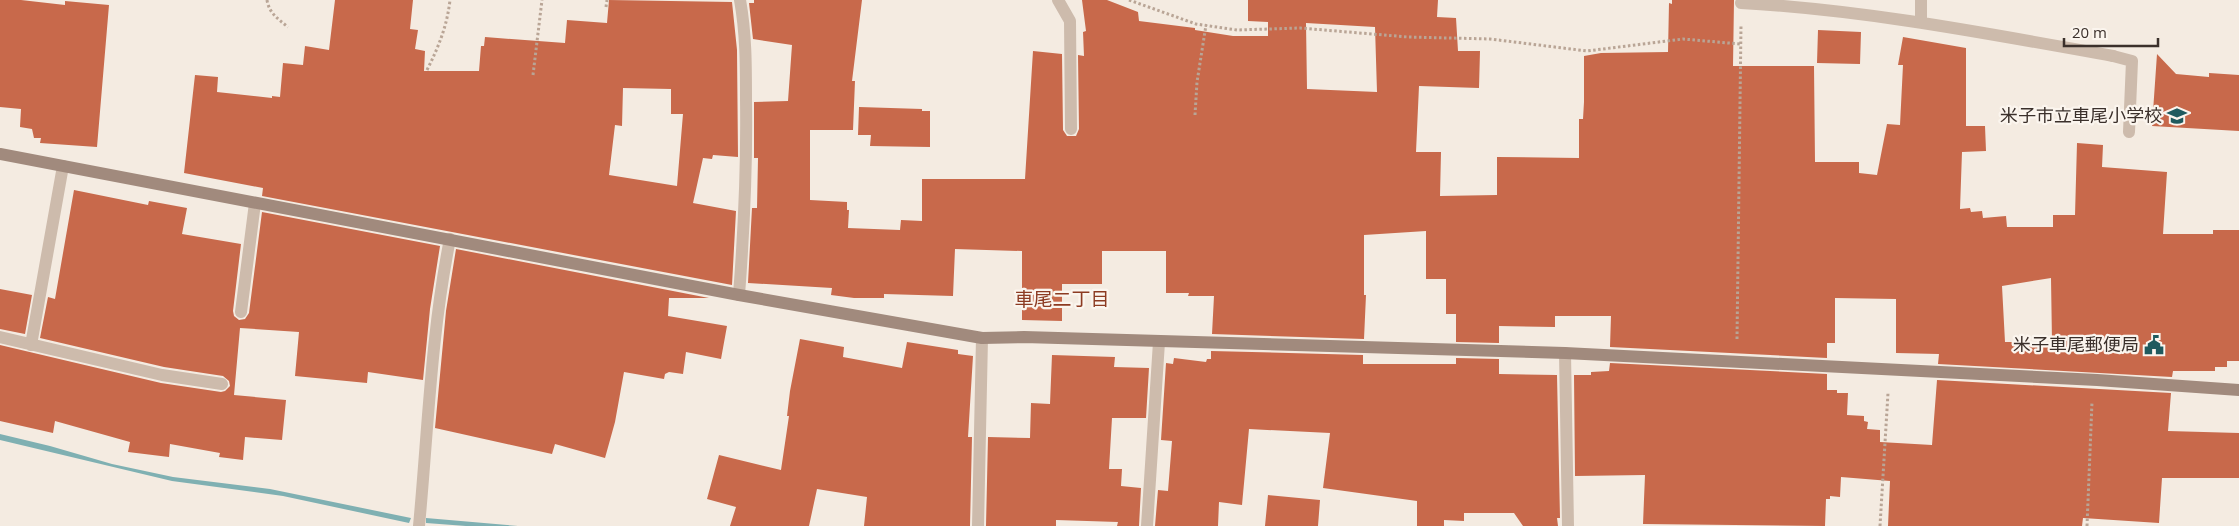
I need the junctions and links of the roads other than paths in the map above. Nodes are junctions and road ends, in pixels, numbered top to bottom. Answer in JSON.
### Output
{"nodes":[{"id":1,"x":740,"y":0,"type":"edge"},
{"id":2,"x":1058,"y":0,"type":"edge"},
{"id":3,"x":1921,"y":0,"type":"edge"},
{"id":4,"x":1742,"y":3,"type":"road end"},
{"id":5,"x":1921,"y":22,"type":"junction"},
{"id":6,"x":1071,"y":129,"type":"dead end"},
{"id":7,"x":2129,"y":132,"type":"dead end"},
{"id":8,"x":0,"y":154,"type":"edge"},
{"id":9,"x":63,"y":166,"type":"junction"},
{"id":10,"x":255,"y":203,"type":"junction"},
{"id":11,"x":450,"y":239,"type":"junction"},
{"id":12,"x":739,"y":295,"type":"junction"},
{"id":13,"x":241,"y":312,"type":"dead end"},
{"id":14,"x":0,"y":337,"type":"edge"},
{"id":15,"x":982,"y":338,"type":"junction"},
{"id":16,"x":1159,"y":342,"type":"junction"},
{"id":17,"x":32,"y":344,"type":"junction"},
{"id":18,"x":1565,"y":353,"type":"junction"},
{"id":19,"x":222,"y":384,"type":"dead end"},
{"id":20,"x":2239,"y":390,"type":"edge"},
{"id":21,"x":419,"y":526,"type":"edge"},
{"id":22,"x":978,"y":526,"type":"edge"},
{"id":23,"x":1147,"y":526,"type":"edge"},
{"id":24,"x":1568,"y":526,"type":"edge"}],
"edges":[{"from":1,"to":12,"type":"street"},
{"from":2,"to":6,"type":"street"},
{"from":3,"to":5,"type":"street"},
{"from":4,"to":5,"type":"street"},
{"from":5,"to":7,"type":"street"},
{"from":8,"to":9,"type":"street"},
{"from":9,"to":10,"type":"street"},
{"from":9,"to":17,"type":"street"},
{"from":10,"to":11,"type":"street"},
{"from":10,"to":13,"type":"street"},
{"from":11,"to":12,"type":"street"},
{"from":11,"to":21,"type":"street"},
{"from":12,"to":15,"type":"street"},
{"from":14,"to":17,"type":"street"},
{"from":15,"to":16,"type":"street"},
{"from":15,"to":22,"type":"street"},
{"from":16,"to":18,"type":"street"},
{"from":16,"to":23,"type":"street"},
{"from":17,"to":19,"type":"street"},
{"from":18,"to":20,"type":"street"},
{"from":18,"to":24,"type":"street"}]}
